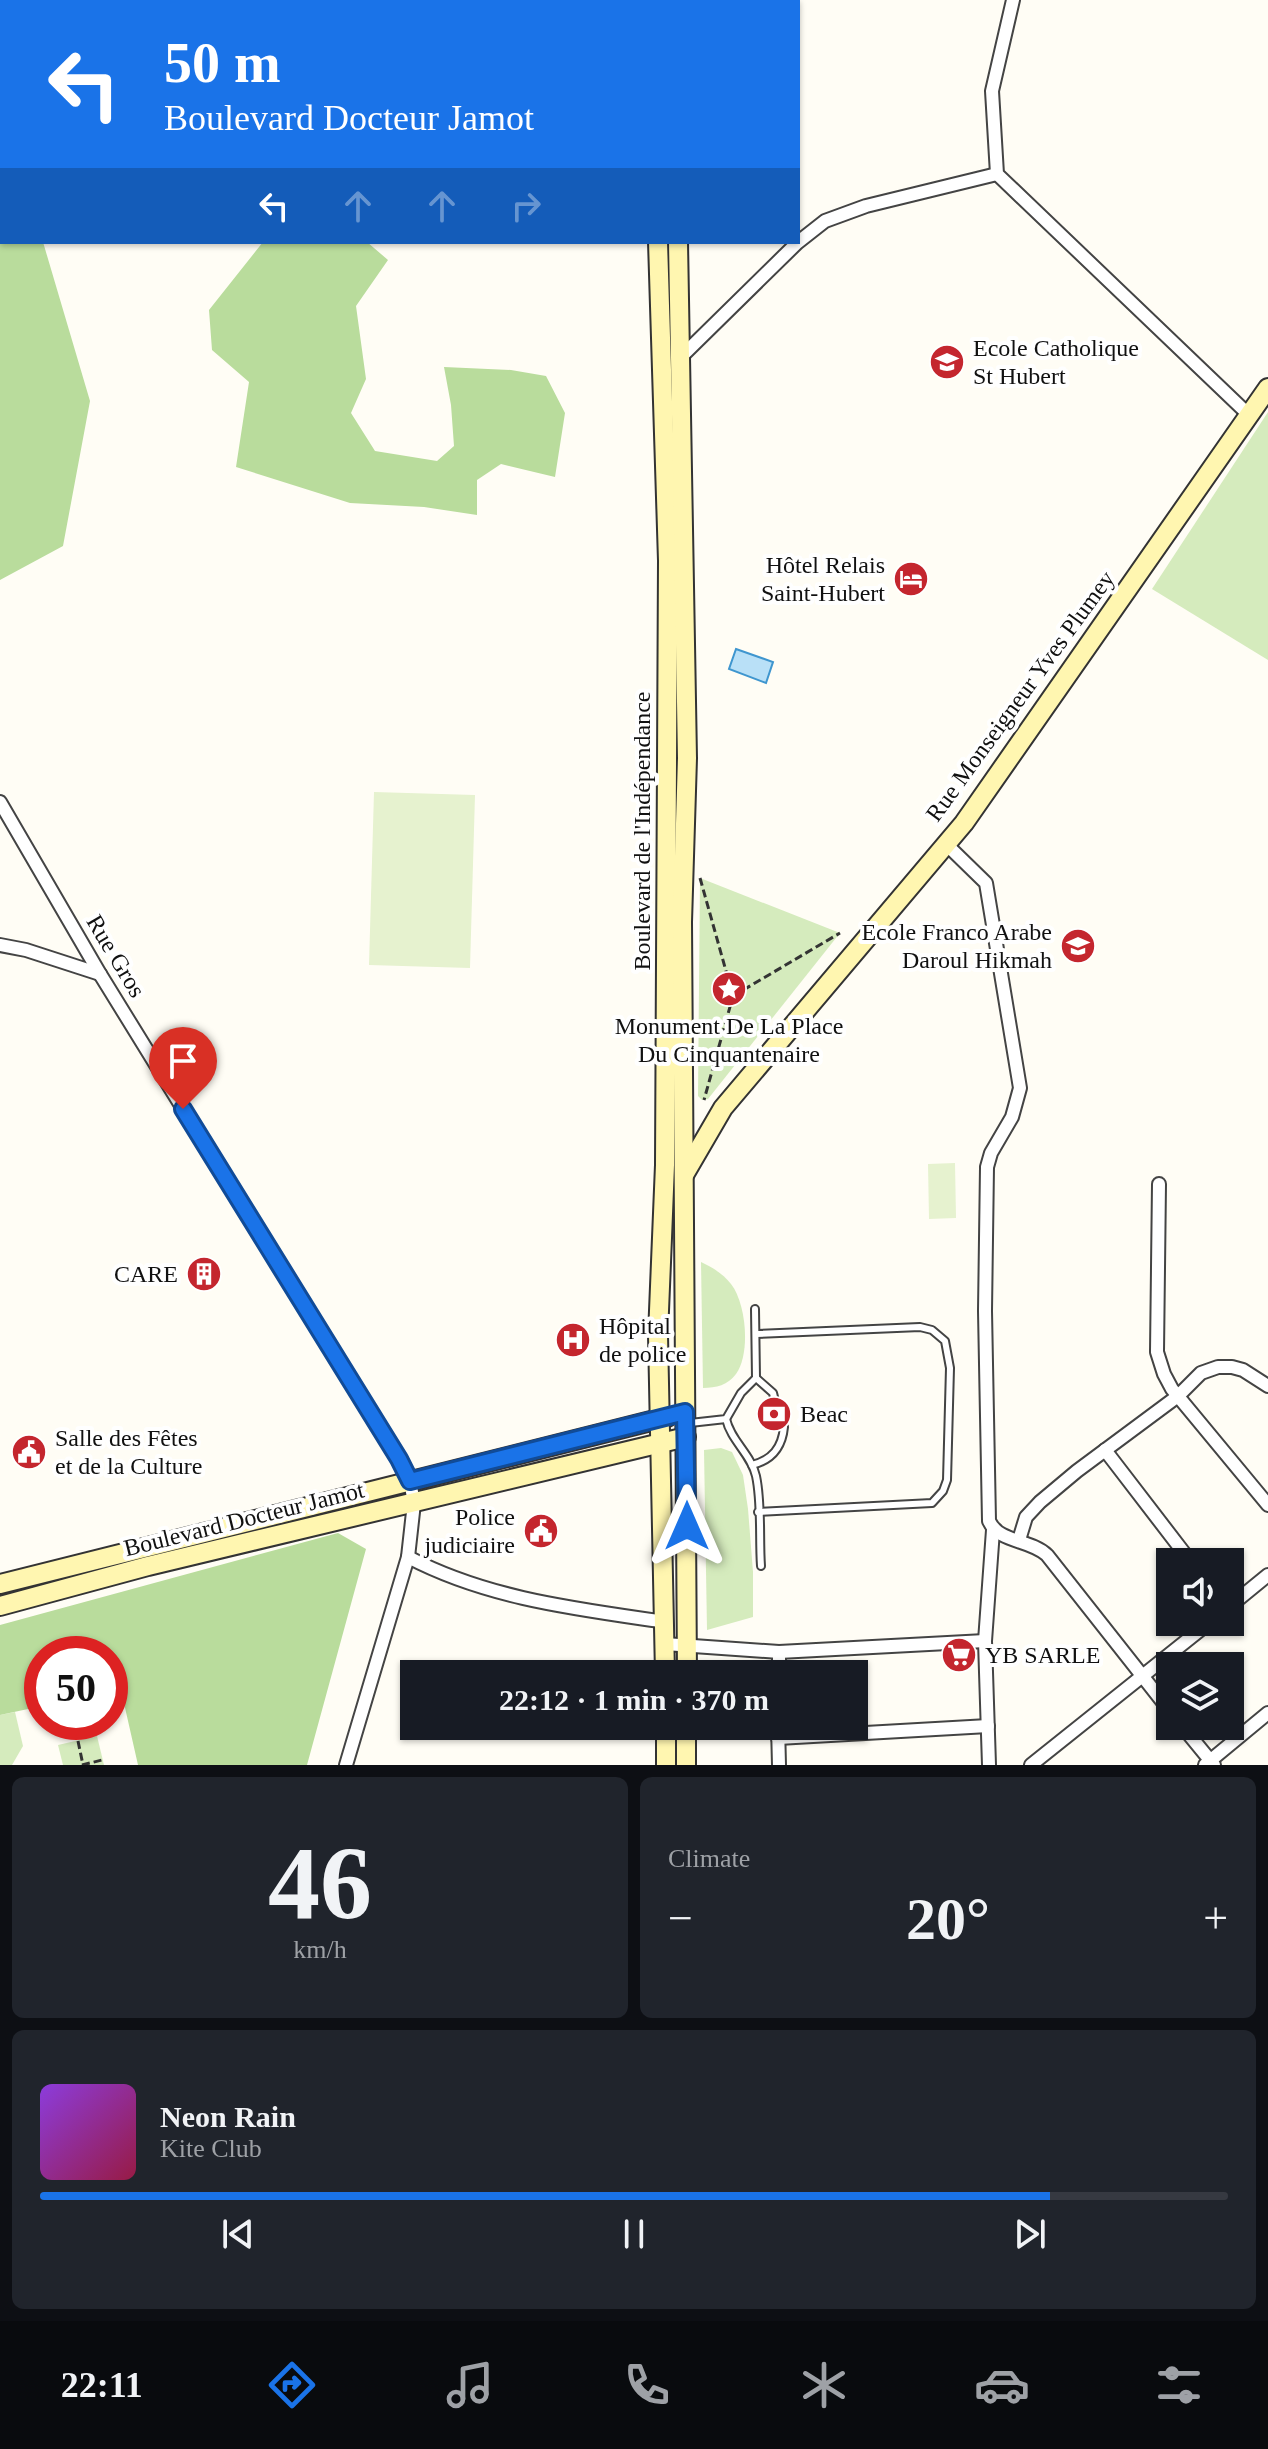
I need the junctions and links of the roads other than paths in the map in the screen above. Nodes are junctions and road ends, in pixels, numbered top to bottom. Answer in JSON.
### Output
{"nodes":[{"id":1,"x":1013,"y":0,"type":"edge"},
{"id":2,"x":997,"y":174,"type":"junction"},
{"id":3,"x":800,"y":241,"type":"edge"},
{"id":4,"x":658,"y":244,"type":"edge"},
{"id":5,"x":678,"y":244,"type":"edge"},
{"id":6,"x":796,"y":244,"type":"edge"},
{"id":7,"x":681,"y":357,"type":"junction"},
{"id":8,"x":1268,"y":388,"type":"edge"},
{"id":9,"x":1249,"y":415,"type":"junction"},
{"id":10,"x":0,"y":802,"type":"edge"},
{"id":11,"x":946,"y":844,"type":"junction"},
{"id":12,"x":0,"y":945,"type":"edge"},
{"id":13,"x":100,"y":974,"type":"junction"},
{"id":14,"x":684,"y":1175,"type":"junction"},
{"id":15,"x":1159,"y":1184,"type":"dead end"},
{"id":16,"x":661,"y":1233,"type":"junction"},
{"id":17,"x":755,"y":1309,"type":"dead end"},
{"id":18,"x":756,"y":1334,"type":"junction"},
{"id":19,"x":756,"y":1378,"type":"junction"},
{"id":20,"x":1268,"y":1386,"type":"edge"},
{"id":21,"x":1178,"y":1396,"type":"junction"},
{"id":22,"x":775,"y":1401,"type":"dead end"},
{"id":23,"x":658,"y":1419,"type":"junction"},
{"id":24,"x":726,"y":1419,"type":"junction"},
{"id":25,"x":686,"y":1424,"type":"junction"},
{"id":26,"x":784,"y":1427,"type":"dead end"},
{"id":27,"x":659,"y":1443,"type":"junction"},
{"id":28,"x":1105,"y":1450,"type":"junction"},
{"id":29,"x":752,"y":1465,"type":"junction"},
{"id":30,"x":410,"y":1481,"type":"junction"},
{"id":31,"x":414,"y":1503,"type":"junction"},
{"id":32,"x":1268,"y":1505,"type":"edge"},
{"id":33,"x":758,"y":1512,"type":"junction"},
{"id":34,"x":993,"y":1530,"type":"junction"},
{"id":35,"x":1019,"y":1540,"type":"junction"},
{"id":36,"x":1180,"y":1548,"type":"edge"},
{"id":37,"x":408,"y":1557,"type":"junction"},
{"id":38,"x":761,"y":1566,"type":"dead end"},
{"id":39,"x":1268,"y":1575,"type":"edge"},
{"id":40,"x":0,"y":1584,"type":"edge"},
{"id":41,"x":1244,"y":1595,"type":"edge"},
{"id":42,"x":0,"y":1606,"type":"edge"},
{"id":43,"x":666,"y":1622,"type":"junction"},
{"id":44,"x":1193,"y":1636,"type":"edge"},
{"id":45,"x":985,"y":1641,"type":"junction"},
{"id":46,"x":665,"y":1644,"type":"junction"},
{"id":47,"x":687,"y":1646,"type":"junction"},
{"id":48,"x":779,"y":1652,"type":"junction"},
{"id":49,"x":665,"y":1660,"type":"edge"},
{"id":50,"x":687,"y":1660,"type":"edge"},
{"id":51,"x":779,"y":1660,"type":"edge"},
{"id":52,"x":1142,"y":1677,"type":"junction"},
{"id":53,"x":1156,"y":1694,"type":"edge"},
{"id":54,"x":1268,"y":1713,"type":"edge"},
{"id":55,"x":988,"y":1726,"type":"junction"},
{"id":56,"x":868,"y":1729,"type":"edge"},
{"id":57,"x":666,"y":1740,"type":"edge"},
{"id":58,"x":686,"y":1740,"type":"edge"},
{"id":59,"x":778,"y":1740,"type":"edge"},
{"id":60,"x":1192,"y":1740,"type":"edge"},
{"id":61,"x":1209,"y":1764,"type":"edge"},
{"id":62,"x":346,"y":1765,"type":"edge"},
{"id":63,"x":666,"y":1765,"type":"edge"},
{"id":64,"x":686,"y":1765,"type":"edge"},
{"id":65,"x":779,"y":1765,"type":"edge"},
{"id":66,"x":989,"y":1765,"type":"edge"},
{"id":67,"x":1031,"y":1765,"type":"edge"}],
"edges":[{"from":1,"to":2,"type":"street"},
{"from":2,"to":3,"type":"street"},
{"from":2,"to":9,"type":"street"},
{"from":4,"to":16,"type":"main road","name":"Boulevard de l'Indépendance"},
{"from":5,"to":7,"type":"main road","name":"Boulevard de l'Indépendance"},
{"from":6,"to":7,"type":"street"},
{"from":7,"to":14,"type":"main road","name":"Boulevard de l'Indépendance"},
{"from":8,"to":9,"type":"main road","name":"Rue Monseigneur Yves Plumey"},
{"from":9,"to":11,"type":"main road","name":"Rue Monseigneur Yves Plumey"},
{"from":10,"to":13,"type":"street","name":"Rue Gros"},
{"from":11,"to":14,"type":"main road","name":"Rue Monseigneur Yves Plumey"},
{"from":11,"to":34,"type":"street"},
{"from":12,"to":13,"type":"street"},
{"from":13,"to":30,"type":"street","name":"Rue Gros"},
{"from":14,"to":16,"type":"main road"},
{"from":14,"to":25,"type":"main road","name":"Boulevard de l'Indépendance"},
{"from":15,"to":21,"type":"street"},
{"from":16,"to":23,"type":"main road","name":"Boulevard de l'Indépendance"},
{"from":17,"to":18,"type":"lane"},
{"from":18,"to":19,"type":"lane"},
{"from":18,"to":33,"type":"lane"},
{"from":19,"to":22,"type":"lane"},
{"from":19,"to":24,"type":"lane"},
{"from":20,"to":21,"type":"street"},
{"from":21,"to":28,"type":"street"},
{"from":21,"to":32,"type":"street"},
{"from":23,"to":25,"type":"main road","name":"Boulevard Docteur Jamot"},
{"from":23,"to":27,"type":"main road","name":"Boulevard de l'Indépendance"},
{"from":23,"to":30,"type":"main road","name":"Boulevard Docteur Jamot"},
{"from":24,"to":25,"type":"lane"},
{"from":24,"to":29,"type":"lane"},
{"from":25,"to":27,"type":"main road","name":"Boulevard Docteur Jamot"},
{"from":25,"to":47,"type":"main road","name":"Boulevard de l'Indépendance"},
{"from":26,"to":29,"type":"lane"},
{"from":27,"to":31,"type":"main road","name":"Boulevard Docteur Jamot"},
{"from":27,"to":43,"type":"main road","name":"Boulevard de l'Indépendance"},
{"from":28,"to":35,"type":"street"},
{"from":28,"to":36,"type":"street"},
{"from":29,"to":33,"type":"lane"},
{"from":30,"to":31,"type":"street","name":"Rue Gros"},
{"from":30,"to":40,"type":"main road","name":"Boulevard Docteur Jamot"},
{"from":31,"to":37,"type":"street","name":"Rue Gros"},
{"from":31,"to":42,"type":"main road","name":"Boulevard Docteur Jamot"},
{"from":33,"to":38,"type":"lane"},
{"from":34,"to":35,"type":"street"},
{"from":34,"to":45,"type":"street"},
{"from":35,"to":52,"type":"street"},
{"from":37,"to":43,"type":"street"},
{"from":37,"to":62,"type":"street","name":"Rue Gros"},
{"from":39,"to":41,"type":"street"},
{"from":43,"to":46,"type":"main road","name":"Boulevard de l'Indépendance"},
{"from":44,"to":52,"type":"street"},
{"from":45,"to":48,"type":"street"},
{"from":45,"to":55,"type":"street"},
{"from":46,"to":47,"type":"street"},
{"from":46,"to":49,"type":"main road","name":"Boulevard de l'Indépendance"},
{"from":47,"to":48,"type":"street"},
{"from":47,"to":50,"type":"main road","name":"Boulevard de l'Indépendance"},
{"from":48,"to":51,"type":"street"},
{"from":52,"to":53,"type":"street"},
{"from":52,"to":67,"type":"street"},
{"from":54,"to":61,"type":"street"},
{"from":55,"to":56,"type":"street"},
{"from":55,"to":66,"type":"street"},
{"from":57,"to":63,"type":"main road"},
{"from":58,"to":64,"type":"main road"},
{"from":59,"to":65,"type":"street"},
{"from":60,"to":61,"type":"street"}]}
